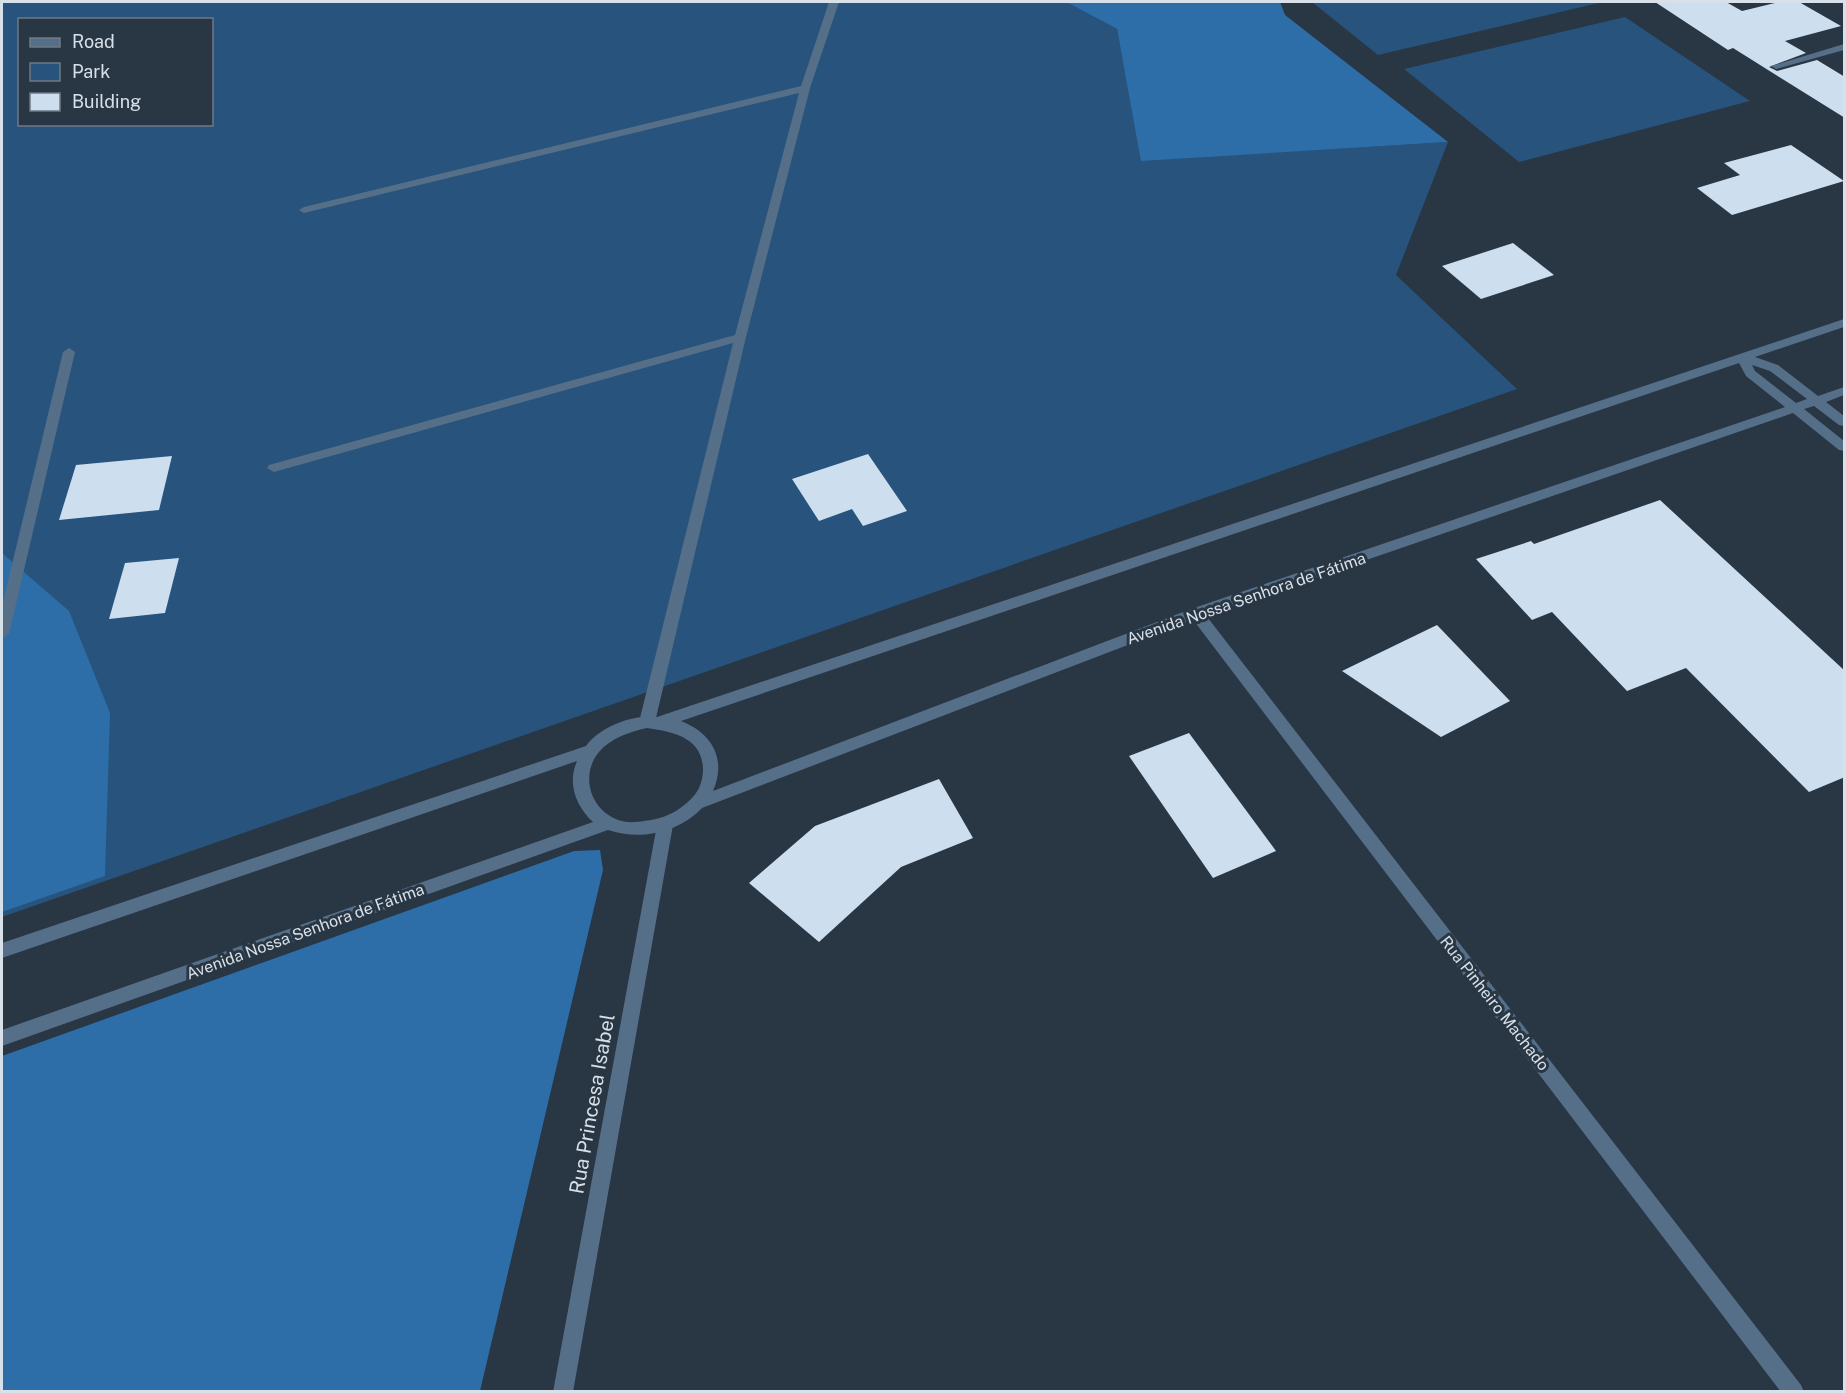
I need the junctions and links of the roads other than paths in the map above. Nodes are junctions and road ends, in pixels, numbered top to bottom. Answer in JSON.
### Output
{"nodes":[{"id":1,"x":834,"y":2,"type":"edge"},
{"id":2,"x":1845,"y":47,"type":"edge"},
{"id":3,"x":1776,"y":66,"type":"dead end"},
{"id":4,"x":805,"y":88,"type":"junction"},
{"id":5,"x":304,"y":210,"type":"dead end"},
{"id":6,"x":1845,"y":322,"type":"edge"},
{"id":7,"x":740,"y":337,"type":"junction"},
{"id":8,"x":69,"y":352,"type":"dead end"},
{"id":9,"x":1743,"y":357,"type":"junction"},
{"id":10,"x":1845,"y":391,"type":"edge"},
{"id":11,"x":1817,"y":401,"type":"junction"},
{"id":12,"x":1796,"y":409,"type":"junction"},
{"id":13,"x":1845,"y":422,"type":"edge"},
{"id":14,"x":1845,"y":447,"type":"edge"},
{"id":15,"x":274,"y":468,"type":"dead end"},
{"id":16,"x":1196,"y":613,"type":"junction"},
{"id":17,"x":2,"y":634,"type":"edge"},
{"id":18,"x":654,"y":722,"type":"junction"},
{"id":19,"x":592,"y":750,"type":"junction"},
{"id":20,"x":701,"y":802,"type":"junction"},
{"id":21,"x":608,"y":823,"type":"junction"},
{"id":22,"x":665,"y":825,"type":"junction"},
{"id":23,"x":2,"y":950,"type":"edge"},
{"id":24,"x":2,"y":1038,"type":"edge"},
{"id":25,"x":563,"y":1392,"type":"edge"},
{"id":26,"x":1794,"y":1392,"type":"edge"}],
"edges":[{"from":1,"to":4,"type":"street"},
{"from":2,"to":3,"type":"street"},
{"from":4,"to":5,"type":"street"},
{"from":4,"to":7,"type":"street"},
{"from":6,"to":9,"type":"street"},
{"from":7,"to":15,"type":"street"},
{"from":7,"to":18,"type":"street"},
{"from":8,"to":17,"type":"street"},
{"from":9,"to":11,"type":"street"},
{"from":9,"to":12,"type":"street"},
{"from":9,"to":18,"type":"street"},
{"from":10,"to":11,"type":"street","name":"Avenida Nossa Senhora de Fátima"},
{"from":11,"to":12,"type":"street","name":"Avenida Nossa Senhora de Fátima"},
{"from":11,"to":13,"type":"street"},
{"from":12,"to":14,"type":"street"},
{"from":12,"to":16,"type":"street","name":"Avenida Nossa Senhora de Fátima"},
{"from":16,"to":20,"type":"street","name":"Avenida Nossa Senhora de Fátima"},
{"from":16,"to":26,"type":"street","name":"Rua Pinheiro Machado"},
{"from":18,"to":19,"type":"street"},
{"from":18,"to":20,"type":"street"},
{"from":19,"to":21,"type":"street"},
{"from":19,"to":23,"type":"street"},
{"from":20,"to":22,"type":"street","name":"Avenida Nossa Senhora de Fátima"},
{"from":21,"to":22,"type":"street","name":"Avenida Nossa Senhora de Fátima"},
{"from":21,"to":24,"type":"street","name":"Avenida Nossa Senhora de Fátima"},
{"from":22,"to":25,"type":"street","name":"Rua Princesa Isabel"}]}
